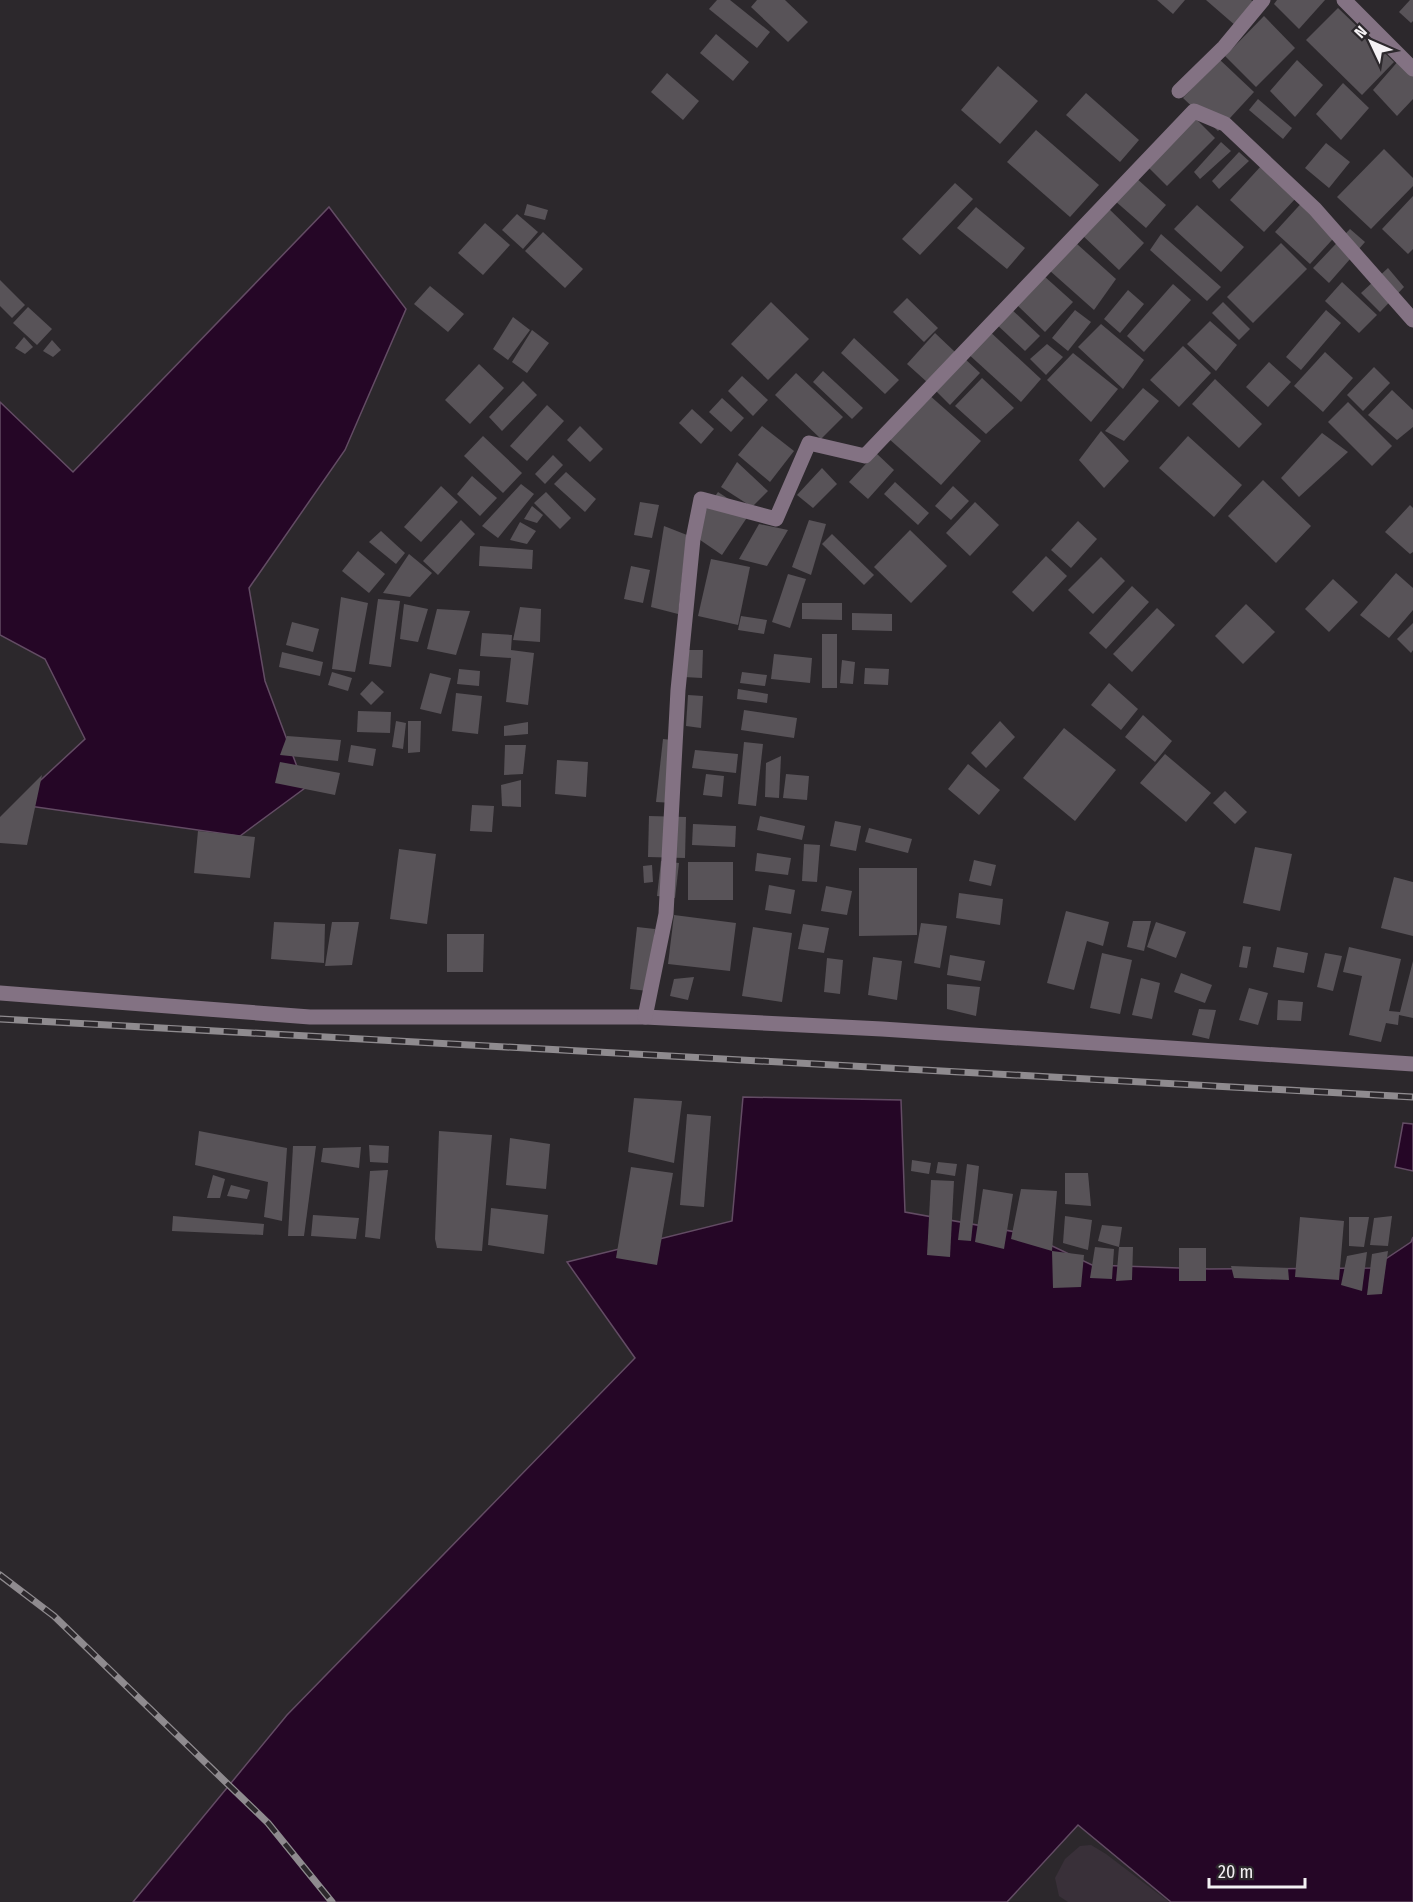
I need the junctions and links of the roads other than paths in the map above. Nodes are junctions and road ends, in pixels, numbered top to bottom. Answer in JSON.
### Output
{"nodes":[{"id":1,"x":1263,"y":0,"type":"edge"},
{"id":2,"x":1344,"y":0,"type":"edge"},
{"id":3,"x":1413,"y":69,"type":"edge"},
{"id":4,"x":1179,"y":91,"type":"dead end"},
{"id":5,"x":1413,"y":320,"type":"edge"},
{"id":6,"x":0,"y":993,"type":"edge"},
{"id":7,"x":645,"y":1017,"type":"junction"},
{"id":8,"x":1413,"y":1064,"type":"edge"}],
"edges":[{"from":1,"to":4,"type":"street"},
{"from":2,"to":3,"type":"street"},
{"from":5,"to":7,"type":"street"},
{"from":6,"to":7,"type":"street"},
{"from":7,"to":8,"type":"street"}]}
